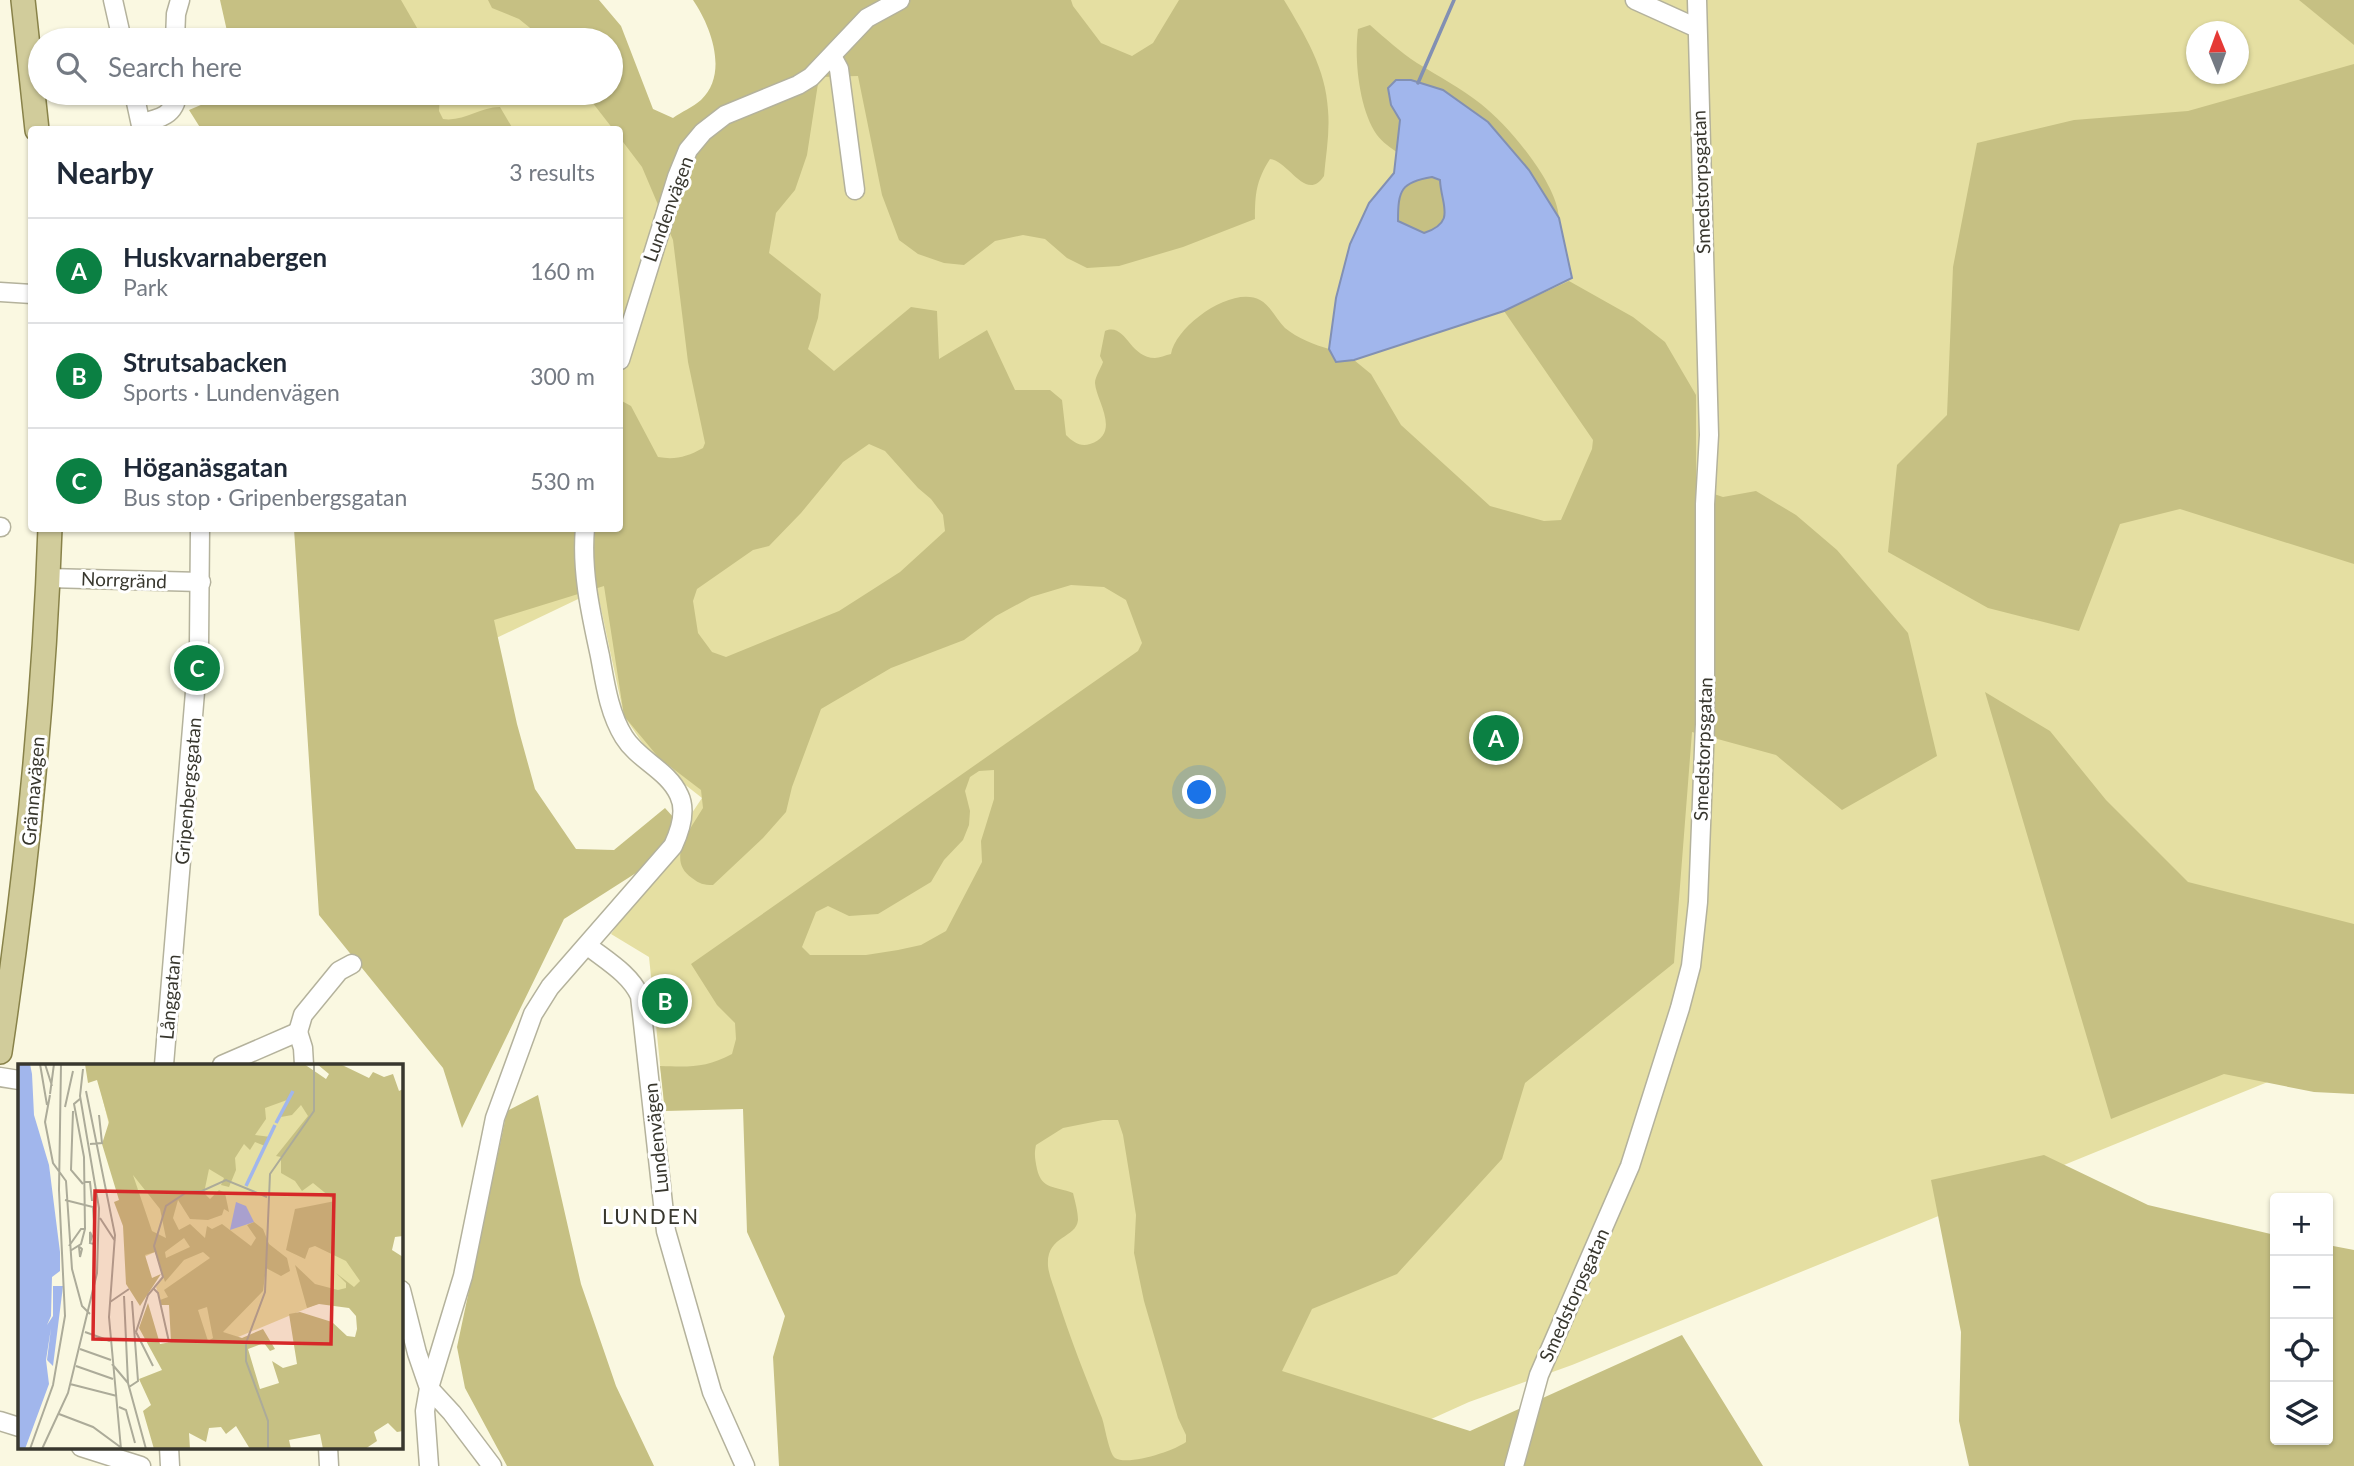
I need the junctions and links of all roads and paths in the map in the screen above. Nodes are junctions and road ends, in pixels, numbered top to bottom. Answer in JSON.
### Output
{"nodes":[{"id":1,"x":23,"y":0,"type":"edge"},
{"id":2,"x":113,"y":0,"type":"edge"},
{"id":3,"x":180,"y":0,"type":"edge"},
{"id":4,"x":901,"y":0,"type":"edge"},
{"id":5,"x":1635,"y":0,"type":"edge"},
{"id":6,"x":1697,"y":0,"type":"edge"},
{"id":7,"x":119,"y":28,"type":"edge"},
{"id":8,"x":175,"y":28,"type":"edge"},
{"id":9,"x":1697,"y":28,"type":"junction"},
{"id":10,"x":28,"y":46,"type":"edge"},
{"id":11,"x":832,"y":56,"type":"junction"},
{"id":12,"x":34,"y":105,"type":"edge"},
{"id":13,"x":136,"y":105,"type":"edge"},
{"id":14,"x":173,"y":105,"type":"edge"},
{"id":15,"x":37,"y":126,"type":"edge"},
{"id":16,"x":141,"y":126,"type":"edge"},
{"id":17,"x":143,"y":126,"type":"edge"},
{"id":18,"x":855,"y":190,"type":"dead end"},
{"id":19,"x":0,"y":292,"type":"edge"},
{"id":20,"x":28,"y":294,"type":"edge"},
{"id":21,"x":623,"y":350,"type":"edge"},
{"id":22,"x":50,"y":532,"type":"edge"},
{"id":23,"x":200,"y":532,"type":"edge"},
{"id":24,"x":585,"y":532,"type":"edge"},
{"id":25,"x":48,"y":578,"type":"junction"},
{"id":26,"x":201,"y":582,"type":"junction"},
{"id":27,"x":176,"y":928,"type":"joint"},
{"id":28,"x":588,"y":946,"type":"junction"},
{"id":29,"x":352,"y":964,"type":"dead end"},
{"id":30,"x":298,"y":1032,"type":"junction"},
{"id":31,"x":0,"y":1052,"type":"edge"},
{"id":32,"x":164,"y":1064,"type":"edge"},
{"id":33,"x":224,"y":1064,"type":"edge"},
{"id":34,"x":304,"y":1064,"type":"edge"},
{"id":35,"x":0,"y":1077,"type":"edge"},
{"id":36,"x":18,"y":1080,"type":"edge"},
{"id":37,"x":402,"y":1294,"type":"edge"},
{"id":38,"x":429,"y":1388,"type":"junction"},
{"id":39,"x":0,"y":1421,"type":"edge"},
{"id":40,"x":18,"y":1427,"type":"edge"},
{"id":41,"x":84,"y":1448,"type":"edge"},
{"id":42,"x":169,"y":1448,"type":"edge"},
{"id":43,"x":328,"y":1448,"type":"edge"},
{"id":44,"x":141,"y":1466,"type":"edge"},
{"id":45,"x":170,"y":1466,"type":"edge"},
{"id":46,"x":329,"y":1466,"type":"edge"},
{"id":47,"x":429,"y":1466,"type":"edge"},
{"id":48,"x":492,"y":1466,"type":"edge"},
{"id":49,"x":745,"y":1466,"type":"edge"},
{"id":50,"x":1514,"y":1466,"type":"edge"}],
"edges":[{"from":1,"to":10,"type":"main road"},
{"from":2,"to":7,"type":"street"},
{"from":3,"to":8,"type":"street"},
{"from":4,"to":11,"type":"street","name":"Lundenvägen"},
{"from":5,"to":9,"type":"street"},
{"from":6,"to":9,"type":"street","name":"Smedstorpsgatan"},
{"from":9,"to":50,"type":"street","name":"Smedstorpsgatan"},
{"from":11,"to":18,"type":"street"},
{"from":11,"to":21,"type":"street","name":"Lundenvägen"},
{"from":12,"to":15,"type":"main road"},
{"from":13,"to":16,"type":"street"},
{"from":14,"to":17,"type":"street"},
{"from":19,"to":20,"type":"street"},
{"from":22,"to":25,"type":"main road","name":"Grännavägen"},
{"from":23,"to":26,"type":"street","name":"Gripenbergsgatan"},
{"from":24,"to":28,"type":"street"},
{"from":25,"to":26,"type":"street","name":"Norrgränd"},
{"from":25,"to":31,"type":"main road","name":"Grännavägen"},
{"from":26,"to":27,"type":"street","name":"Gripenbergsgatan"},
{"from":27,"to":32,"type":"street","name":"Långgatan"},
{"from":28,"to":38,"type":"street"},
{"from":28,"to":49,"type":"street","name":"Lundenvägen"},
{"from":29,"to":30,"type":"street"},
{"from":30,"to":33,"type":"street"},
{"from":30,"to":34,"type":"street"},
{"from":35,"to":36,"type":"street"},
{"from":37,"to":38,"type":"street"},
{"from":38,"to":47,"type":"street"},
{"from":38,"to":48,"type":"street"},
{"from":39,"to":40,"type":"street"},
{"from":41,"to":44,"type":"street"},
{"from":42,"to":45,"type":"street"},
{"from":43,"to":46,"type":"street"}]}
